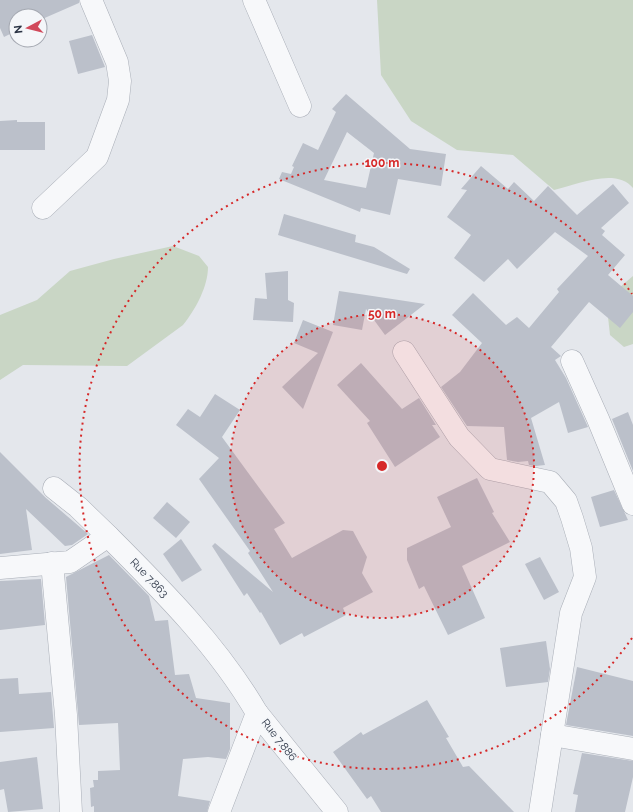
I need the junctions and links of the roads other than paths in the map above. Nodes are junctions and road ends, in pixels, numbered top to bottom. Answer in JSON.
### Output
{"nodes":[{"id":1,"x":91,"y":0,"type":"edge"},
{"id":2,"x":254,"y":0,"type":"edge"},
{"id":3,"x":300,"y":106,"type":"dead end"},
{"id":4,"x":43,"y":208,"type":"dead end"},
{"id":5,"x":404,"y":352,"type":"dead end"},
{"id":6,"x":572,"y":361,"type":"dead end"},
{"id":7,"x":54,"y":488,"type":"dead end"},
{"id":8,"x":633,"y":504,"type":"edge"},
{"id":9,"x":108,"y":536,"type":"junction"},
{"id":10,"x":52,"y":564,"type":"junction"},
{"id":11,"x":0,"y":568,"type":"edge"},
{"id":12,"x":257,"y":713,"type":"junction"},
{"id":13,"x":552,"y":735,"type":"junction"},
{"id":14,"x":633,"y":749,"type":"edge"},
{"id":15,"x":71,"y":812,"type":"edge"},
{"id":16,"x":219,"y":812,"type":"edge"},
{"id":17,"x":337,"y":812,"type":"edge"},
{"id":18,"x":540,"y":812,"type":"edge"}],
"edges":[{"from":1,"to":4,"type":"street"},
{"from":2,"to":3,"type":"street"},
{"from":5,"to":13,"type":"street"},
{"from":6,"to":8,"type":"street"},
{"from":7,"to":9,"type":"street","name":"Rue 7.863"},
{"from":9,"to":10,"type":"street"},
{"from":9,"to":12,"type":"street","name":"Rue 7.863"},
{"from":10,"to":11,"type":"street"},
{"from":10,"to":15,"type":"street"},
{"from":12,"to":16,"type":"street","name":"Rue 7.886"},
{"from":12,"to":17,"type":"street","name":"Rue 7.886"},
{"from":13,"to":14,"type":"street"},
{"from":13,"to":18,"type":"street"}]}
